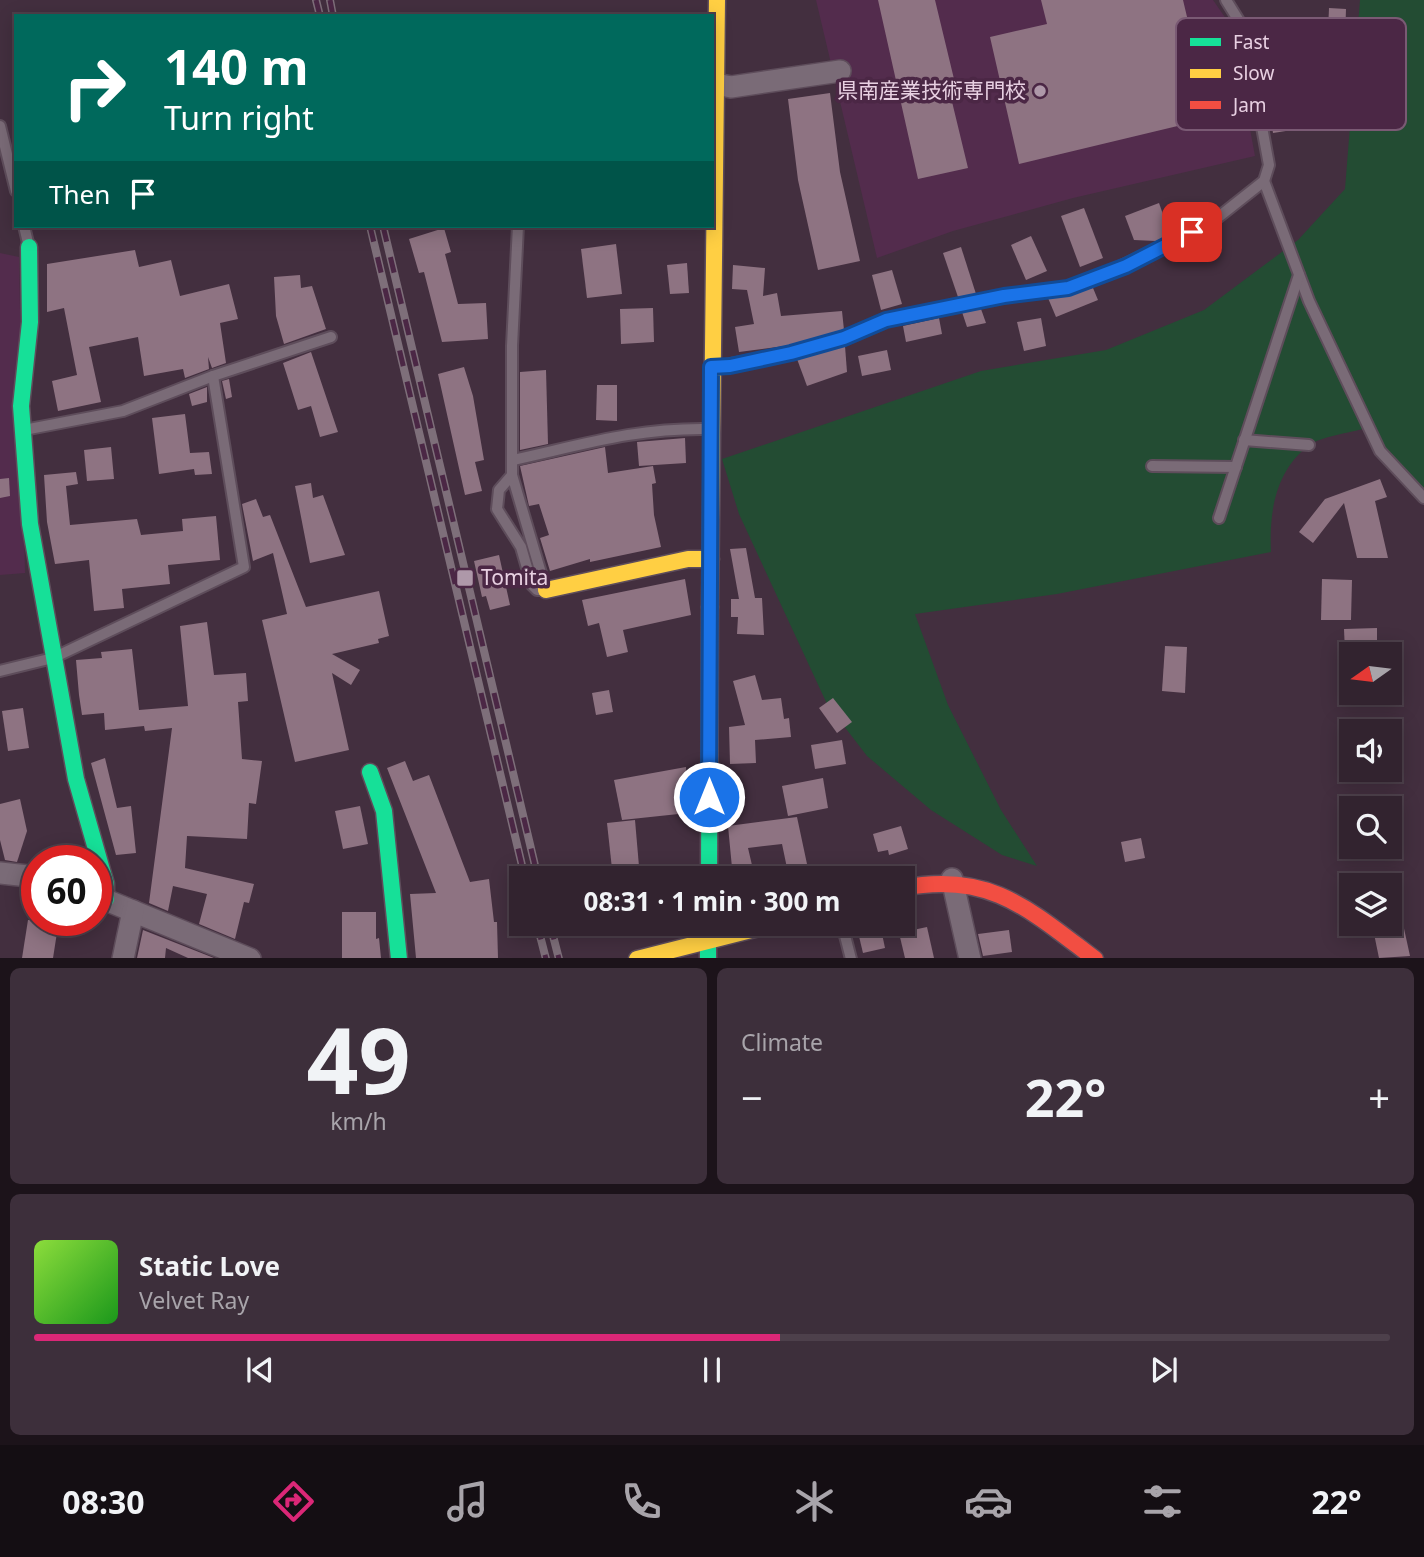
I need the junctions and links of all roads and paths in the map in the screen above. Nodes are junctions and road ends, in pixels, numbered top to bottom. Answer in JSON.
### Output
{"nodes":[{"id":1,"x":717,"y":0,"type":"edge"},
{"id":2,"x":1226,"y":0,"type":"edge"},
{"id":3,"x":1237,"y":18,"type":"edge"},
{"id":4,"x":839,"y":71,"type":"dead end"},
{"id":5,"x":716,"y":84,"type":"junction"},
{"id":6,"x":0,"y":126,"type":"edge"},
{"id":7,"x":1263,"y":130,"type":"edge"},
{"id":8,"x":1264,"y":181,"type":"junction"},
{"id":9,"x":14,"y":183,"type":"edge"},
{"id":10,"x":714,"y":197,"type":"edge"},
{"id":11,"x":24,"y":228,"type":"edge"},
{"id":12,"x":519,"y":228,"type":"edge"},
{"id":13,"x":713,"y":228,"type":"edge"},
{"id":14,"x":29,"y":247,"type":"joint"},
{"id":15,"x":1299,"y":275,"type":"junction"},
{"id":16,"x":331,"y":337,"type":"dead end"},
{"id":17,"x":711,"y":367,"type":"junction"},
{"id":18,"x":213,"y":376,"type":"junction"},
{"id":19,"x":710,"y":429,"type":"junction"},
{"id":20,"x":21,"y":430,"type":"junction"},
{"id":21,"x":1244,"y":440,"type":"junction"},
{"id":22,"x":1309,"y":445,"type":"dead end"},
{"id":23,"x":513,"y":460,"type":"junction"},
{"id":24,"x":1152,"y":466,"type":"dead end"},
{"id":25,"x":1236,"y":467,"type":"junction"},
{"id":26,"x":512,"y":475,"type":"junction"},
{"id":27,"x":1424,"y":498,"type":"edge"},
{"id":28,"x":1219,"y":518,"type":"dead end"},
{"id":29,"x":711,"y":559,"type":"junction"},
{"id":30,"x":546,"y":590,"type":"junction"},
{"id":31,"x":53,"y":658,"type":"junction"},
{"id":32,"x":0,"y":671,"type":"edge"},
{"id":33,"x":370,"y":772,"type":"dead end"},
{"id":34,"x":95,"y":845,"type":"edge"},
{"id":35,"x":709,"y":866,"type":"edge"},
{"id":36,"x":0,"y":873,"type":"edge"},
{"id":37,"x":21,"y":875,"type":"edge"},
{"id":38,"x":953,"y":879,"type":"junction"},
{"id":39,"x":915,"y":884,"type":"edge"},
{"id":40,"x":112,"y":902,"type":"edge"},
{"id":41,"x":133,"y":911,"type":"junction"},
{"id":42,"x":745,"y":936,"type":"edge"},
{"id":43,"x":845,"y":936,"type":"edge"},
{"id":44,"x":708,"y":951,"type":"edge"},
{"id":45,"x":239,"y":957,"type":"edge"},
{"id":46,"x":123,"y":958,"type":"edge"},
{"id":47,"x":399,"y":958,"type":"edge"},
{"id":48,"x":636,"y":958,"type":"edge"},
{"id":49,"x":851,"y":958,"type":"edge"},
{"id":50,"x":970,"y":958,"type":"edge"},
{"id":51,"x":1095,"y":958,"type":"edge"}],
"edges":[{"from":1,"to":5,"type":"street"},
{"from":2,"to":3,"type":"lane"},
{"from":4,"to":5,"type":"street"},
{"from":5,"to":10,"type":"street"},
{"from":6,"to":9,"type":"lane"},
{"from":7,"to":8,"type":"lane"},
{"from":8,"to":15,"type":"lane"},
{"from":8,"to":17,"type":"lane"},
{"from":11,"to":14,"type":"lane"},
{"from":12,"to":23,"type":"lane"},
{"from":13,"to":17,"type":"street"},
{"from":14,"to":20,"type":"street"},
{"from":15,"to":21,"type":"lane"},
{"from":15,"to":27,"type":"lane"},
{"from":16,"to":18,"type":"lane"},
{"from":17,"to":19,"type":"street"},
{"from":18,"to":20,"type":"lane"},
{"from":18,"to":31,"type":"lane"},
{"from":19,"to":23,"type":"lane"},
{"from":19,"to":29,"type":"street"},
{"from":20,"to":31,"type":"street"},
{"from":21,"to":22,"type":"lane"},
{"from":21,"to":25,"type":"lane"},
{"from":23,"to":26,"type":"lane"},
{"from":24,"to":25,"type":"lane"},
{"from":25,"to":28,"type":"lane"},
{"from":26,"to":30,"type":"lane"},
{"from":26,"to":30,"type":"lane"},
{"from":29,"to":30,"type":"street"},
{"from":29,"to":35,"type":"street"},
{"from":31,"to":32,"type":"lane"},
{"from":31,"to":34,"type":"street"},
{"from":33,"to":47,"type":"street"},
{"from":36,"to":37,"type":"street"},
{"from":38,"to":39,"type":"street"},
{"from":38,"to":50,"type":"street"},
{"from":38,"to":51,"type":"street"},
{"from":40,"to":41,"type":"street"},
{"from":41,"to":45,"type":"street"},
{"from":41,"to":46,"type":"street"},
{"from":42,"to":44,"type":"street"},
{"from":43,"to":49,"type":"lane"},
{"from":44,"to":48,"type":"street"}]}
